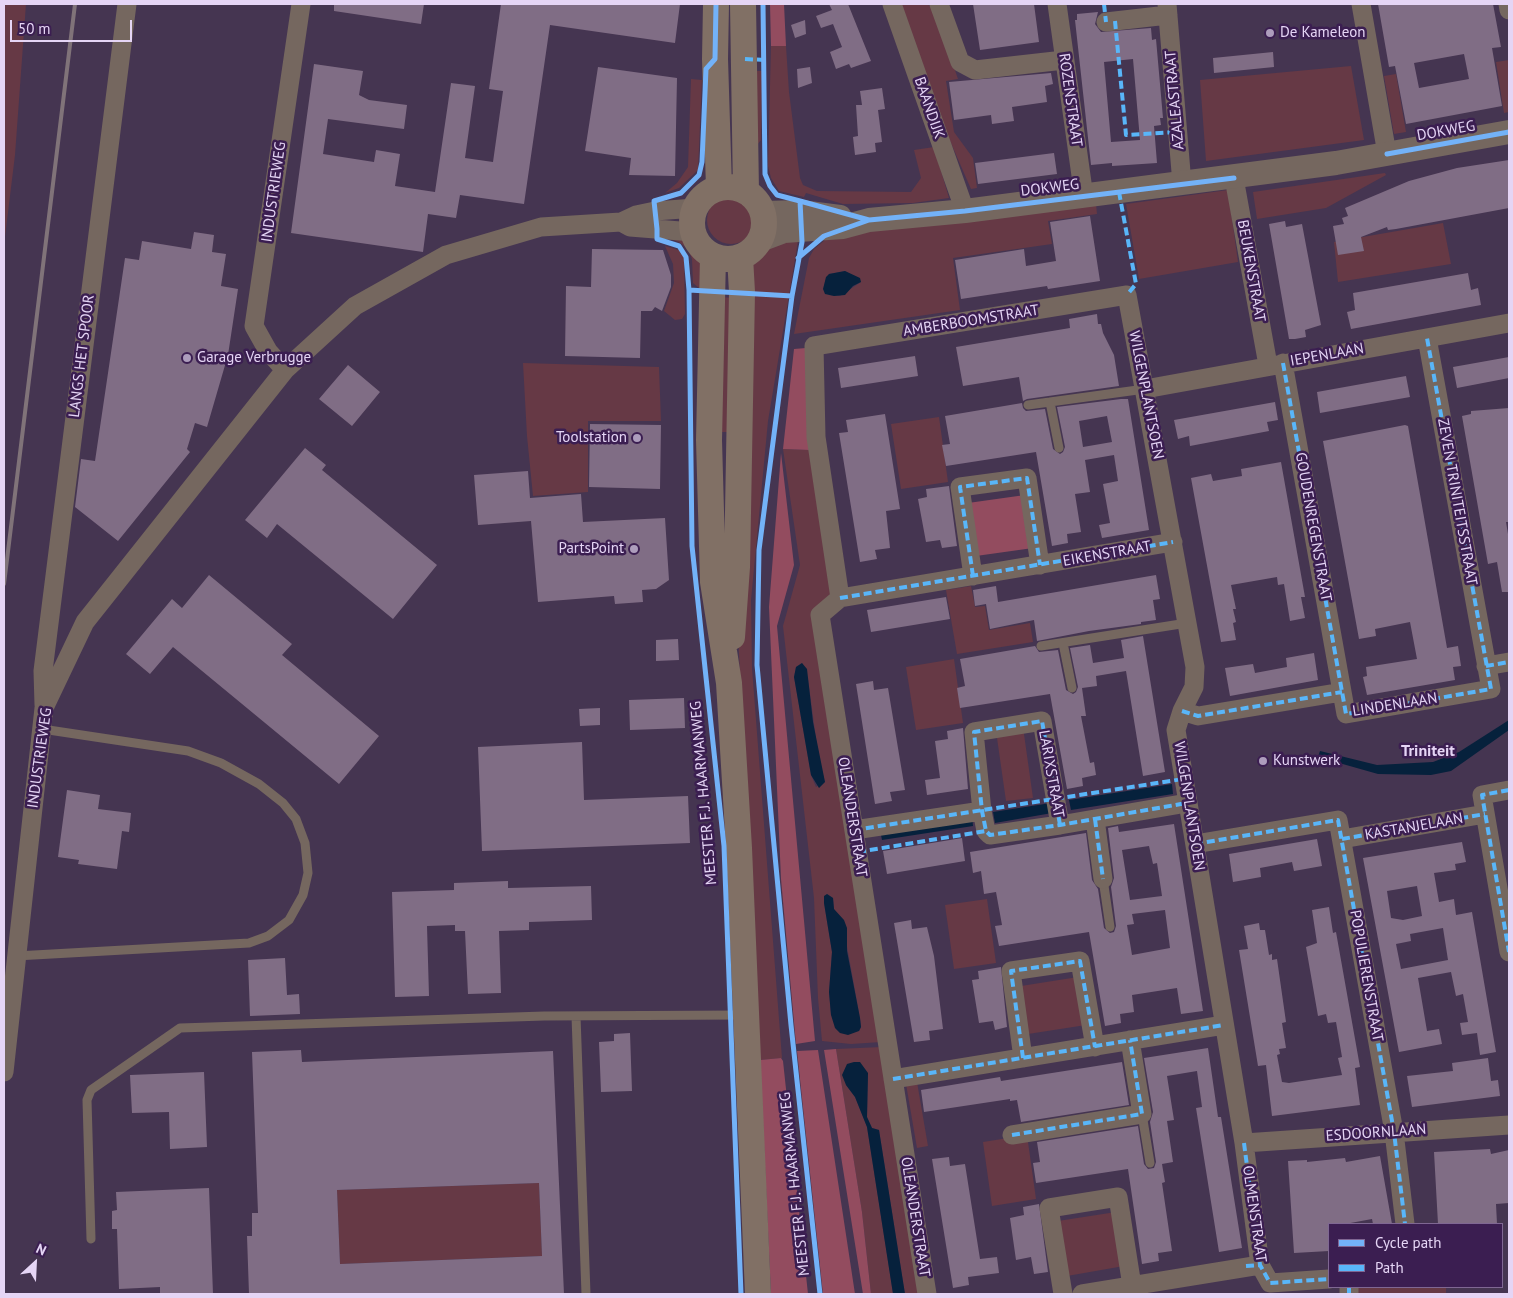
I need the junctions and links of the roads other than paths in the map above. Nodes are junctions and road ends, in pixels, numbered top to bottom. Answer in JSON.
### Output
{"nodes":[{"id":1,"x":127,"y":4,"type":"edge"},
{"id":2,"x":301,"y":4,"type":"edge"},
{"id":3,"x":716,"y":4,"type":"edge"},
{"id":4,"x":743,"y":4,"type":"edge"},
{"id":5,"x":892,"y":4,"type":"edge"},
{"id":6,"x":939,"y":4,"type":"edge"},
{"id":7,"x":1057,"y":4,"type":"edge"},
{"id":8,"x":1361,"y":4,"type":"edge"},
{"id":9,"x":1508,"y":4,"type":"edge"},
{"id":10,"x":1167,"y":10,"type":"edge"},
{"id":11,"x":1509,"y":10,"type":"edge"},
{"id":12,"x":1106,"y":22,"type":"dead end"},
{"id":13,"x":715,"y":59,"type":"junction"},
{"id":14,"x":745,"y":59,"type":"junction"},
{"id":15,"x":1064,"y":60,"type":"junction"},
{"id":16,"x":1509,"y":132,"type":"edge"},
{"id":17,"x":1387,"y":154,"type":"junction"},
{"id":18,"x":1234,"y":178,"type":"junction"},
{"id":19,"x":1182,"y":184,"type":"junction"},
{"id":20,"x":719,"y":188,"type":"junction"},
{"id":21,"x":746,"y":192,"type":"junction"},
{"id":22,"x":1084,"y":197,"type":"junction"},
{"id":23,"x":965,"y":211,"type":"junction"},
{"id":24,"x":763,"y":213,"type":"junction"},
{"id":25,"x":694,"y":220,"type":"junction"},
{"id":26,"x":869,"y":220,"type":"junction"},
{"id":27,"x":760,"y":240,"type":"junction"},
{"id":28,"x":713,"y":256,"type":"junction"},
{"id":29,"x":740,"y":257,"type":"junction"},
{"id":30,"x":1127,"y":296,"type":"joint"},
{"id":31,"x":1509,"y":323,"type":"edge"},
{"id":32,"x":1427,"y":338,"type":"junction"},
{"id":33,"x":1276,"y":364,"type":"junction"},
{"id":34,"x":285,"y":370,"type":"junction"},
{"id":35,"x":1145,"y":389,"type":"junction"},
{"id":36,"x":1050,"y":402,"type":"junction"},
{"id":37,"x":1028,"y":405,"type":"dead end"},
{"id":38,"x":709,"y":440,"type":"junction"},
{"id":39,"x":739,"y":441,"type":"junction"},
{"id":40,"x":1059,"y":448,"type":"dead end"},
{"id":41,"x":1173,"y":542,"type":"junction"},
{"id":42,"x":1040,"y":565,"type":"junction"},
{"id":43,"x":973,"y":576,"type":"junction"},
{"id":44,"x":840,"y":598,"type":"junction"},
{"id":45,"x":1187,"y":623,"type":"junction"},
{"id":46,"x":1063,"y":643,"type":"junction"},
{"id":47,"x":1041,"y":646,"type":"dead end"},
{"id":48,"x":1509,"y":662,"type":"edge"},
{"id":49,"x":1486,"y":666,"type":"junction"},
{"id":50,"x":729,"y":683,"type":"junction"},
{"id":51,"x":1072,"y":688,"type":"dead end"},
{"id":52,"x":1342,"y":692,"type":"junction"},
{"id":53,"x":44,"y":708,"type":"junction"},
{"id":54,"x":1182,"y":711,"type":"junction"},
{"id":55,"x":42,"y":729,"type":"junction"},
{"id":56,"x":1509,"y":790,"type":"edge"},
{"id":57,"x":1187,"y":803,"type":"junction"},
{"id":58,"x":982,"y":811,"type":"junction"},
{"id":59,"x":1485,"y":814,"type":"junction"},
{"id":60,"x":1094,"y":819,"type":"junction"},
{"id":61,"x":1060,"y":825,"type":"junction"},
{"id":62,"x":854,"y":830,"type":"junction"},
{"id":63,"x":1342,"y":839,"type":"junction"},
{"id":64,"x":1195,"y":844,"type":"junction"},
{"id":65,"x":1103,"y":879,"type":"joint"},
{"id":66,"x":1110,"y":926,"type":"dead end"},
{"id":67,"x":1509,"y":952,"type":"edge"},
{"id":68,"x":16,"y":956,"type":"junction"},
{"id":69,"x":746,"y":1015,"type":"junction"},
{"id":70,"x":576,"y":1016,"type":"junction"},
{"id":71,"x":1224,"y":1025,"type":"junction"},
{"id":72,"x":1130,"y":1040,"type":"junction"},
{"id":73,"x":1094,"y":1047,"type":"junction"},
{"id":74,"x":1023,"y":1058,"type":"junction"},
{"id":75,"x":4,"y":1072,"type":"edge"},
{"id":76,"x":893,"y":1079,"type":"junction"},
{"id":77,"x":1142,"y":1114,"type":"junction"},
{"id":78,"x":1509,"y":1125,"type":"edge"},
{"id":79,"x":1394,"y":1132,"type":"junction"},
{"id":80,"x":1012,"y":1135,"type":"dead end"},
{"id":81,"x":1244,"y":1143,"type":"junction"},
{"id":82,"x":1150,"y":1163,"type":"dead end"},
{"id":83,"x":1405,"y":1223,"type":"edge"},
{"id":84,"x":91,"y":1239,"type":"dead end"},
{"id":85,"x":1260,"y":1265,"type":"junction"},
{"id":86,"x":1328,"y":1278,"type":"edge"},
{"id":87,"x":1132,"y":1286,"type":"junction"},
{"id":88,"x":586,"y":1294,"type":"edge"},
{"id":89,"x":758,"y":1294,"type":"edge"},
{"id":90,"x":927,"y":1294,"type":"edge"},
{"id":91,"x":1063,"y":1294,"type":"edge"},
{"id":92,"x":1082,"y":1294,"type":"edge"}],
"edges":[{"from":1,"to":53,"type":"street","name":"LANGS HET SPOOR"},
{"from":2,"to":34,"type":"street","name":"INDUSTRIEWEG"},
{"from":3,"to":13,"type":"main road"},
{"from":4,"to":14,"type":"main road"},
{"from":5,"to":23,"type":"street","name":"BAANDIJK"},
{"from":6,"to":15,"type":"street"},
{"from":7,"to":15,"type":"street","name":"ROZENSTRAAT"},
{"from":8,"to":17,"type":"street"},
{"from":9,"to":11,"type":"street"},
{"from":10,"to":12,"type":"street","name":"AZALEASTRAAT"},
{"from":10,"to":19,"type":"street","name":"AZALEASTRAAT"},
{"from":13,"to":14,"type":"street"},
{"from":13,"to":20,"type":"main road"},
{"from":14,"to":21,"type":"main road"},
{"from":15,"to":22,"type":"street","name":"ROZENSTRAAT"},
{"from":16,"to":17,"type":"street","name":"DOKWEG"},
{"from":17,"to":18,"type":"street","name":"DOKWEG"},
{"from":18,"to":19,"type":"street","name":"DOKWEG"},
{"from":18,"to":33,"type":"street","name":"BEUKENSTRAAT"},
{"from":19,"to":22,"type":"street","name":"DOKWEG"},
{"from":20,"to":21,"type":"main road"},
{"from":20,"to":25,"type":"main road"},
{"from":21,"to":24,"type":"main road"},
{"from":22,"to":23,"type":"street","name":"DOKWEG"},
{"from":23,"to":26,"type":"street","name":"DOKWEG"},
{"from":24,"to":26,"type":"street","name":"DOKWEG"},
{"from":24,"to":27,"type":"main road"},
{"from":25,"to":28,"type":"main road"},
{"from":25,"to":34,"type":"street","name":"INDUSTRIEWEG"},
{"from":26,"to":27,"type":"street","name":"DOKWEG"},
{"from":27,"to":29,"type":"main road"},
{"from":28,"to":29,"type":"main road"},
{"from":28,"to":38,"type":"main road","name":"MEESTER F.J. HAARMANWEG"},
{"from":29,"to":39,"type":"main road","name":"MEESTER F.J. HAARMANWEG"},
{"from":30,"to":35,"type":"street","name":"WILGENPLANTSOEN"},
{"from":30,"to":44,"type":"street","name":"AMBERBOOMSTRAAT"},
{"from":31,"to":32,"type":"street","name":"IEPENLAAN"},
{"from":32,"to":33,"type":"street","name":"IEPENLAAN"},
{"from":32,"to":49,"type":"street","name":"ZEVEN TRINITEITSSTRAAT"},
{"from":33,"to":35,"type":"street","name":"IEPENLAAN"},
{"from":33,"to":52,"type":"street","name":"GOUDENREGENSTRAAT"},
{"from":34,"to":53,"type":"street","name":"INDUSTRIEWEG"},
{"from":35,"to":36,"type":"lane"},
{"from":35,"to":41,"type":"street","name":"WILGENPLANTSOEN"},
{"from":36,"to":37,"type":"lane"},
{"from":36,"to":40,"type":"lane"},
{"from":38,"to":39,"type":"street"},
{"from":38,"to":50,"type":"main road","name":"MEESTER F.J. HAARMANWEG"},
{"from":39,"to":50,"type":"main road","name":"MEESTER F.J. HAARMANWEG"},
{"from":41,"to":42,"type":"street","name":"EIKENSTRAAT"},
{"from":41,"to":45,"type":"street","name":"WILGENPLANTSOEN"},
{"from":42,"to":43,"type":"street","name":"EIKENSTRAAT"},
{"from":42,"to":43,"type":"street"},
{"from":43,"to":44,"type":"street","name":"EIKENSTRAAT"},
{"from":44,"to":62,"type":"street","name":"OLEANDERSTRAAT"},
{"from":45,"to":46,"type":"lane"},
{"from":45,"to":54,"type":"street","name":"WILGENPLANTSOEN"},
{"from":46,"to":47,"type":"lane"},
{"from":46,"to":51,"type":"lane"},
{"from":48,"to":49,"type":"street"},
{"from":49,"to":52,"type":"street","name":"LINDENLAAN"},
{"from":50,"to":69,"type":"main road","name":"MEESTER F.J. HAARMANWEG"},
{"from":52,"to":54,"type":"street","name":"LINDENLAAN"},
{"from":53,"to":55,"type":"street","name":"INDUSTRIEWEG"},
{"from":54,"to":57,"type":"street","name":"WILGENPLANTSOEN"},
{"from":55,"to":68,"type":"street","name":"INDUSTRIEWEG"},
{"from":55,"to":68,"type":"lane"},
{"from":56,"to":59,"type":"street"},
{"from":57,"to":60,"type":"street","name":"LARIXSTRAAT"},
{"from":57,"to":64,"type":"street","name":"WILGENPLANTSOEN"},
{"from":58,"to":61,"type":"street","name":"LARIXSTRAAT"},
{"from":58,"to":61,"type":"street","name":"LARIXSTRAAT"},
{"from":58,"to":62,"type":"street"},
{"from":59,"to":63,"type":"street","name":"KASTANJELAAN"},
{"from":59,"to":67,"type":"street"},
{"from":60,"to":61,"type":"street","name":"LARIXSTRAAT"},
{"from":60,"to":65,"type":"street"},
{"from":62,"to":76,"type":"street","name":"OLEANDERSTRAAT"},
{"from":63,"to":64,"type":"street","name":"POPULIERENSTRAAT"},
{"from":63,"to":79,"type":"street","name":"POPULIERENSTRAAT"},
{"from":64,"to":71,"type":"street","name":"WILGENPLANTSOEN"},
{"from":65,"to":66,"type":"lane"},
{"from":68,"to":75,"type":"street","name":"INDUSTRIEWEG"},
{"from":69,"to":70,"type":"lane"},
{"from":69,"to":89,"type":"main road","name":"MEESTER F.J. HAARMANWEG"},
{"from":70,"to":84,"type":"lane"},
{"from":70,"to":88,"type":"lane"},
{"from":71,"to":72,"type":"street"},
{"from":71,"to":81,"type":"street","name":"WILGENPLANTSOEN"},
{"from":72,"to":73,"type":"street"},
{"from":72,"to":77,"type":"street"},
{"from":73,"to":74,"type":"street"},
{"from":73,"to":74,"type":"street"},
{"from":74,"to":76,"type":"street"},
{"from":76,"to":90,"type":"street","name":"OLEANDERSTRAAT"},
{"from":77,"to":80,"type":"street"},
{"from":77,"to":82,"type":"lane"},
{"from":78,"to":79,"type":"street","name":"ESDOORNLAAN"},
{"from":79,"to":81,"type":"street","name":"ESDOORNLAAN"},
{"from":79,"to":83,"type":"street","name":"POPULIERENSTRAAT"},
{"from":81,"to":85,"type":"street","name":"OLMENSTRAAT"},
{"from":85,"to":86,"type":"street","name":"OLMENSTRAAT"},
{"from":85,"to":87,"type":"street"},
{"from":87,"to":91,"type":"street"},
{"from":87,"to":92,"type":"street"}]}
